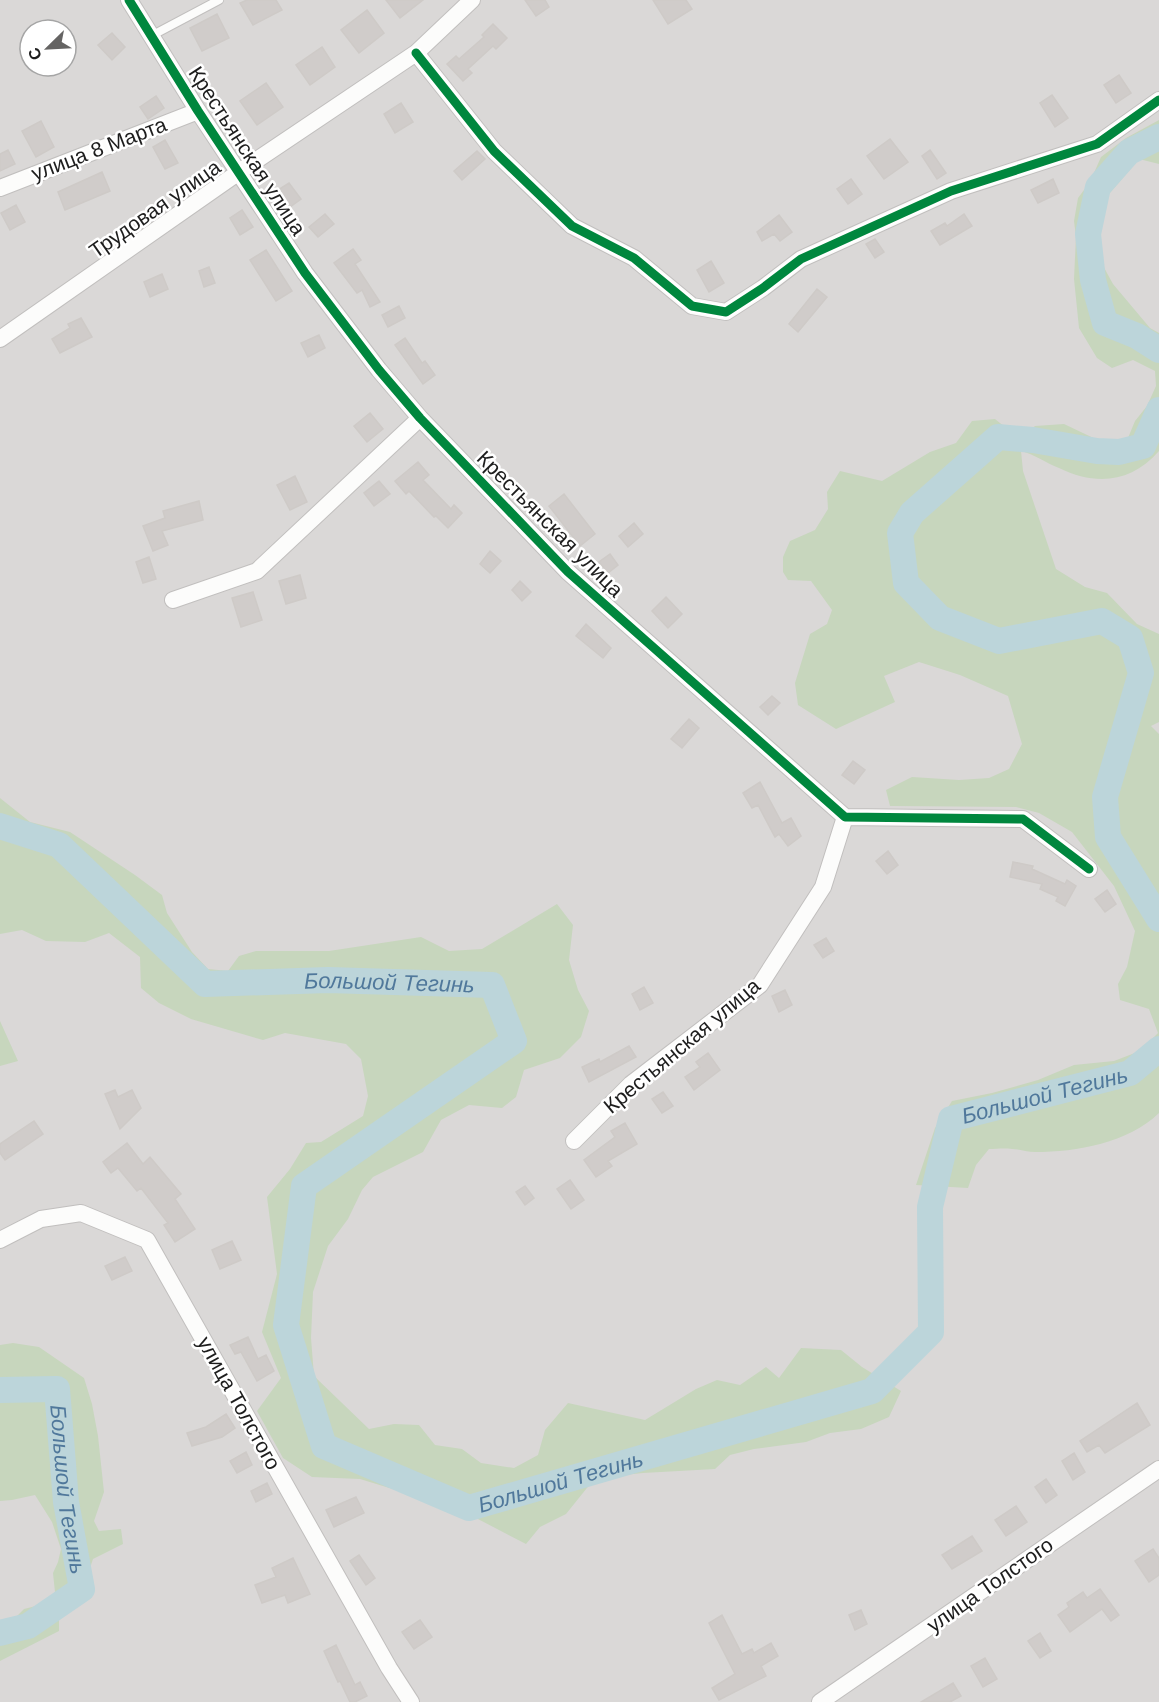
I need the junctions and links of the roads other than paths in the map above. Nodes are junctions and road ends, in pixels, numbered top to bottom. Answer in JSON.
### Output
{"nodes":[{"id":1,"x":129,"y":0,"type":"edge"},
{"id":2,"x":219,"y":0,"type":"edge"},
{"id":3,"x":472,"y":0,"type":"edge"},
{"id":4,"x":151,"y":36,"type":"junction"},
{"id":5,"x":416,"y":52,"type":"junction"},
{"id":6,"x":1159,"y":100,"type":"edge"},
{"id":7,"x":198,"y":111,"type":"junction"},
{"id":8,"x":239,"y":172,"type":"junction"},
{"id":9,"x":0,"y":188,"type":"edge"},
{"id":10,"x":0,"y":339,"type":"edge"},
{"id":11,"x":420,"y":418,"type":"junction"},
{"id":12,"x":173,"y":600,"type":"dead end"},
{"id":13,"x":845,"y":817,"type":"junction"},
{"id":14,"x":1089,"y":869,"type":"dead end"},
{"id":15,"x":574,"y":1141,"type":"dead end"},
{"id":16,"x":0,"y":1240,"type":"edge"},
{"id":17,"x":1159,"y":1469,"type":"edge"},
{"id":18,"x":411,"y":1702,"type":"edge"},
{"id":19,"x":820,"y":1702,"type":"edge"}],
"edges":[{"from":1,"to":4,"type":"street","name":"Крестьянская улица"},
{"from":2,"to":4,"type":"lane"},
{"from":3,"to":5,"type":"street","name":"Трудовая улица"},
{"from":4,"to":7,"type":"street","name":"Крестьянская улица"},
{"from":5,"to":6,"type":"street"},
{"from":5,"to":8,"type":"street","name":"Трудовая улица"},
{"from":7,"to":8,"type":"street","name":"Крестьянская улица"},
{"from":7,"to":9,"type":"street","name":"улица 8 Марта"},
{"from":8,"to":10,"type":"street","name":"Трудовая улица"},
{"from":8,"to":11,"type":"street","name":"Крестьянская улица"},
{"from":11,"to":12,"type":"street"},
{"from":11,"to":13,"type":"street","name":"Крестьянская улица"},
{"from":13,"to":14,"type":"street"},
{"from":13,"to":15,"type":"street","name":"Крестьянская улица"},
{"from":16,"to":18,"type":"street","name":"улица Толстого"},
{"from":17,"to":19,"type":"street","name":"улица Толстого"}]}
